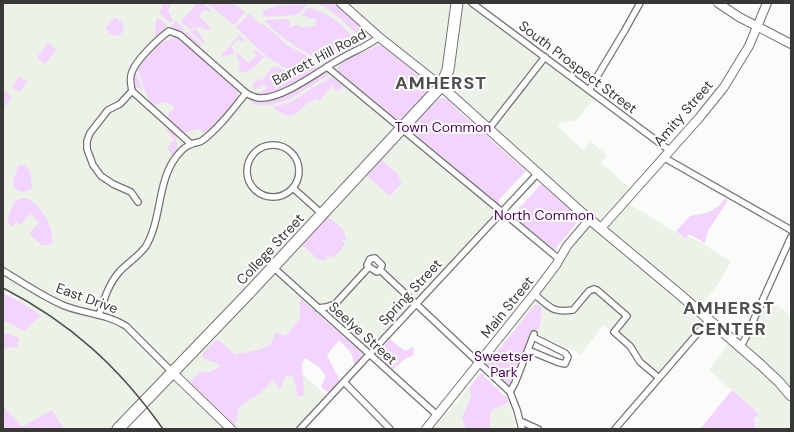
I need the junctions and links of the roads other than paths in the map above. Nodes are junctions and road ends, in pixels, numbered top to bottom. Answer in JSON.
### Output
{"nodes":[{"id":1,"x":341,"y":3,"type":"edge"},
{"id":2,"x":457,"y":3,"type":"edge"},
{"id":3,"x":472,"y":3,"type":"edge"},
{"id":4,"x":640,"y":3,"type":"edge"},
{"id":5,"x":718,"y":3,"type":"edge"},
{"id":6,"x":767,"y":3,"type":"edge"},
{"id":7,"x":757,"y":27,"type":"junction"},
{"id":8,"x":379,"y":37,"type":"junction"},
{"id":9,"x":791,"y":44,"type":"edge"},
{"id":10,"x":545,"y":58,"type":"junction"},
{"id":11,"x":327,"y":67,"type":"junction"},
{"id":12,"x":441,"y":86,"type":"junction"},
{"id":13,"x":589,"y":90,"type":"junction"},
{"id":14,"x":132,"y":91,"type":"junction"},
{"id":15,"x":246,"y":93,"type":"junction"},
{"id":16,"x":402,"y":129,"type":"junction"},
{"id":17,"x":488,"y":130,"type":"junction"},
{"id":18,"x":191,"y":144,"type":"junction"},
{"id":19,"x":669,"y":150,"type":"junction"},
{"id":20,"x":663,"y":157,"type":"junction"},
{"id":21,"x":538,"y":173,"type":"junction"},
{"id":22,"x":293,"y":188,"type":"junction"},
{"id":23,"x":138,"y":202,"type":"dead end"},
{"id":24,"x":501,"y":212,"type":"junction"},
{"id":25,"x":322,"y":214,"type":"junction"},
{"id":26,"x":590,"y":219,"type":"junction"},
{"id":27,"x":601,"y":228,"type":"junction"},
{"id":28,"x":791,"y":230,"type":"edge"},
{"id":29,"x":791,"y":237,"type":"edge"},
{"id":30,"x":559,"y":259,"type":"junction"},
{"id":31,"x":273,"y":267,"type":"junction"},
{"id":32,"x":369,"y":267,"type":"junction"},
{"id":33,"x":380,"y":270,"type":"junction"},
{"id":34,"x":3,"y":271,"type":"edge"},
{"id":35,"x":534,"y":294,"type":"junction"},
{"id":36,"x":416,"y":303,"type":"junction"},
{"id":37,"x":318,"y":308,"type":"junction"},
{"id":38,"x":99,"y":314,"type":"junction"},
{"id":39,"x":709,"y":320,"type":"junction"},
{"id":40,"x":740,"y":347,"type":"junction"},
{"id":41,"x":528,"y":350,"type":"junction"},
{"id":42,"x":369,"y":354,"type":"junction"},
{"id":43,"x":479,"y":363,"type":"junction"},
{"id":44,"x":173,"y":373,"type":"junction"},
{"id":45,"x":659,"y":378,"type":"junction"},
{"id":46,"x":344,"y":382,"type":"junction"},
{"id":47,"x":510,"y":392,"type":"junction"},
{"id":48,"x":791,"y":396,"type":"edge"},
{"id":49,"x":437,"y":416,"type":"junction"},
{"id":50,"x":520,"y":421,"type":"junction"},
{"id":51,"x":118,"y":429,"type":"edge"},
{"id":52,"x":231,"y":429,"type":"edge"},
{"id":53,"x":300,"y":429,"type":"edge"},
{"id":54,"x":390,"y":429,"type":"edge"},
{"id":55,"x":426,"y":429,"type":"edge"},
{"id":56,"x":522,"y":429,"type":"edge"},
{"id":57,"x":538,"y":429,"type":"edge"},
{"id":58,"x":615,"y":429,"type":"edge"}],
"edges":[{"from":1,"to":8,"type":"main road"},
{"from":2,"to":12,"type":"highway"},
{"from":3,"to":10,"type":"street","name":"South Prospect Street"},
{"from":4,"to":13,"type":"street"},
{"from":5,"to":7,"type":"main road"},
{"from":6,"to":7,"type":"main road","name":"Amity Street"},
{"from":7,"to":9,"type":"main road"},
{"from":7,"to":19,"type":"main road","name":"Amity Street"},
{"from":8,"to":11,"type":"street","name":"Barrett Hill Road"},
{"from":8,"to":12,"type":"main road"},
{"from":10,"to":13,"type":"street","name":"South Prospect Street"},
{"from":10,"to":17,"type":"street"},
{"from":11,"to":15,"type":"street","name":"Barrett Hill Road"},
{"from":11,"to":16,"type":"street"},
{"from":12,"to":16,"type":"highway","name":"College Street"},
{"from":12,"to":17,"type":"main road"},
{"from":13,"to":19,"type":"street","name":"South Prospect Street"},
{"from":14,"to":15,"type":"street"},
{"from":14,"to":18,"type":"street"},
{"from":14,"to":23,"type":"street"},
{"from":15,"to":18,"type":"street"},
{"from":16,"to":24,"type":"street"},
{"from":16,"to":25,"type":"highway","name":"College Street"},
{"from":17,"to":21,"type":"main road"},
{"from":18,"to":38,"type":"street"},
{"from":19,"to":20,"type":"main road","name":"Amity Street"},
{"from":20,"to":27,"type":"main road","name":"Amity Street"},
{"from":20,"to":28,"type":"street"},
{"from":21,"to":24,"type":"street","name":"Spring Street"},
{"from":21,"to":26,"type":"main road"},
{"from":22,"to":22,"type":"street"},
{"from":22,"to":25,"type":"street"},
{"from":24,"to":30,"type":"street"},
{"from":24,"to":36,"type":"street","name":"Spring Street"},
{"from":25,"to":31,"type":"highway","name":"College Street"},
{"from":26,"to":27,"type":"main road"},
{"from":26,"to":30,"type":"main road","name":"Main Street"},
{"from":27,"to":39,"type":"main road"},
{"from":29,"to":40,"type":"street"},
{"from":30,"to":35,"type":"main road","name":"Main Street"},
{"from":31,"to":37,"type":"street","name":"Seelye Street"},
{"from":31,"to":44,"type":"highway","name":"College Street"},
{"from":32,"to":33,"type":"street"},
{"from":32,"to":33,"type":"street"},
{"from":32,"to":37,"type":"street"},
{"from":33,"to":36,"type":"street"},
{"from":34,"to":38,"type":"street","name":"East Drive"},
{"from":35,"to":43,"type":"main road","name":"Main Street"},
{"from":35,"to":45,"type":"street"},
{"from":36,"to":42,"type":"street","name":"Spring Street"},
{"from":36,"to":43,"type":"street"},
{"from":37,"to":42,"type":"street","name":"Seelye Street"},
{"from":38,"to":44,"type":"street","name":"East Drive"},
{"from":39,"to":40,"type":"main road"},
{"from":39,"to":45,"type":"street"},
{"from":40,"to":48,"type":"main road"},
{"from":41,"to":41,"type":"street"},
{"from":41,"to":47,"type":"street"},
{"from":42,"to":46,"type":"street","name":"Spring Street"},
{"from":42,"to":49,"type":"street","name":"Seelye Street"},
{"from":43,"to":47,"type":"street"},
{"from":43,"to":49,"type":"main road","name":"Main Street"},
{"from":44,"to":51,"type":"highway","name":"College Street"},
{"from":44,"to":52,"type":"main road"},
{"from":45,"to":58,"type":"street"},
{"from":46,"to":53,"type":"street","name":"Spring Street"},
{"from":46,"to":54,"type":"street"},
{"from":47,"to":50,"type":"street"},
{"from":49,"to":55,"type":"main road","name":"Main Street"},
{"from":50,"to":56,"type":"street"},
{"from":50,"to":57,"type":"street"}]}
